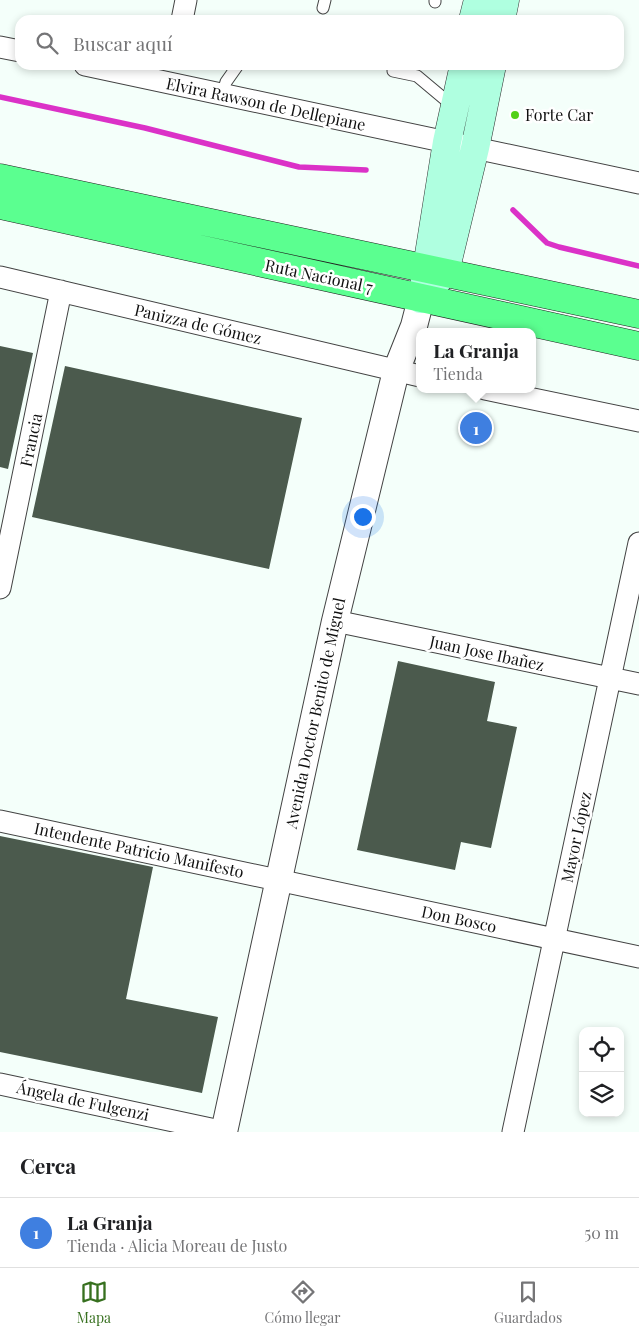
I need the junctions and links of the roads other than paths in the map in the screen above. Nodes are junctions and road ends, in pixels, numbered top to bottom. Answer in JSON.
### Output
{"nodes":[{"id":1,"x":186,"y":0,"type":"edge"},
{"id":2,"x":478,"y":0,"type":"edge"},
{"id":3,"x":505,"y":0,"type":"edge"},
{"id":4,"x":183,"y":15,"type":"edge"},
{"id":5,"x":474,"y":15,"type":"edge"},
{"id":6,"x":502,"y":15,"type":"edge"},
{"id":7,"x":0,"y":47,"type":"edge"},
{"id":8,"x":15,"y":50,"type":"edge"},
{"id":9,"x":133,"y":70,"type":"edge"},
{"id":10,"x":234,"y":70,"type":"edge"},
{"id":11,"x":463,"y":70,"type":"edge"},
{"id":12,"x":491,"y":70,"type":"edge"},
{"id":13,"x":393,"y":71,"type":"dead end"},
{"id":14,"x":418,"y":71,"type":"edge"},
{"id":15,"x":171,"y":74,"type":"edge"},
{"id":16,"x":222,"y":95,"type":"junction"},
{"id":17,"x":454,"y":107,"type":"junction"},
{"id":18,"x":447,"y":142,"type":"junction"},
{"id":19,"x":475,"y":148,"type":"junction"},
{"id":20,"x":0,"y":178,"type":"edge"},
{"id":21,"x":639,"y":183,"type":"edge"},
{"id":22,"x":0,"y":205,"type":"edge"},
{"id":23,"x":436,"y":270,"type":"junction"},
{"id":24,"x":0,"y":277,"type":"edge"},
{"id":25,"x":61,"y":291,"type":"junction"},
{"id":26,"x":422,"y":298,"type":"junction"},
{"id":27,"x":639,"y":314,"type":"edge"},
{"id":28,"x":639,"y":346,"type":"edge"},
{"id":29,"x":408,"y":373,"type":"edge"},
{"id":30,"x":504,"y":393,"type":"edge"},
{"id":31,"x":639,"y":421,"type":"edge"},
{"id":32,"x":639,"y":543,"type":"edge"},
{"id":33,"x":1,"y":576,"type":"edge"},
{"id":34,"x":335,"y":621,"type":"junction"},
{"id":35,"x":610,"y":678,"type":"junction"},
{"id":36,"x":639,"y":684,"type":"edge"},
{"id":37,"x":0,"y":821,"type":"edge"},
{"id":38,"x":279,"y":880,"type":"junction"},
{"id":39,"x":554,"y":939,"type":"junction"},
{"id":40,"x":639,"y":957,"type":"edge"},
{"id":41,"x":0,"y":1084,"type":"edge"},
{"id":42,"x":224,"y":1132,"type":"edge"},
{"id":43,"x":513,"y":1132,"type":"edge"}],
"edges":[{"from":1,"to":4,"type":"street"},
{"from":2,"to":5,"type":"main road"},
{"from":3,"to":6,"type":"main road"},
{"from":7,"to":8,"type":"street"},
{"from":9,"to":15,"type":"street","name":"Elvira Rawson de Dellepiane"},
{"from":10,"to":16,"type":"lane"},
{"from":11,"to":17,"type":"main road"},
{"from":12,"to":19,"type":"main road","name":"Avenida Doctor Benito de Miguel"},
{"from":13,"to":14,"type":"lane"},
{"from":14,"to":17,"type":"lane"},
{"from":15,"to":16,"type":"street","name":"Elvira Rawson de Dellepiane"},
{"from":16,"to":18,"type":"street","name":"Elvira Rawson de Dellepiane"},
{"from":17,"to":18,"type":"main road"},
{"from":18,"to":19,"type":"street","name":"Elvira Rawson de Dellepiane"},
{"from":18,"to":23,"type":"main road"},
{"from":19,"to":21,"type":"street","name":"Elvira Rawson de Dellepiane"},
{"from":19,"to":23,"type":"main road","name":"Avenida Doctor Benito de Miguel"},
{"from":20,"to":23,"type":"highway"},
{"from":22,"to":26,"type":"highway","name":"Ruta Nacional 7"},
{"from":23,"to":26,"type":"main road","name":"Avenida Doctor Benito de Miguel"},
{"from":23,"to":27,"type":"highway"},
{"from":24,"to":25,"type":"street","name":"Panizza de Gómez"},
{"from":25,"to":29,"type":"street","name":"Panizza de Gómez"},
{"from":25,"to":33,"type":"street","name":"Francia"},
{"from":26,"to":28,"type":"highway","name":"Ruta Nacional 7"},
{"from":26,"to":29,"type":"street","name":"Avenida Doctor Benito de Miguel"},
{"from":29,"to":34,"type":"street","name":"Avenida Doctor Benito de Miguel"},
{"from":30,"to":31,"type":"street"},
{"from":32,"to":35,"type":"street","name":"Mayor López"},
{"from":34,"to":35,"type":"street","name":"Juan Jose Ibañez"},
{"from":34,"to":38,"type":"street","name":"Avenida Doctor Benito de Miguel"},
{"from":35,"to":36,"type":"street","name":"Juan Jose Ibañez"},
{"from":35,"to":39,"type":"street","name":"Mayor López"},
{"from":37,"to":38,"type":"street","name":"Intendente Patricio Manifesto"},
{"from":38,"to":39,"type":"street","name":"Don Bosco"},
{"from":38,"to":42,"type":"street","name":"Avenida Doctor Benito de Miguel"},
{"from":39,"to":40,"type":"street","name":"Don Bosco"},
{"from":39,"to":43,"type":"street","name":"Mayor López"},
{"from":41,"to":42,"type":"street","name":"Ángela de Fulgenzi"}]}
